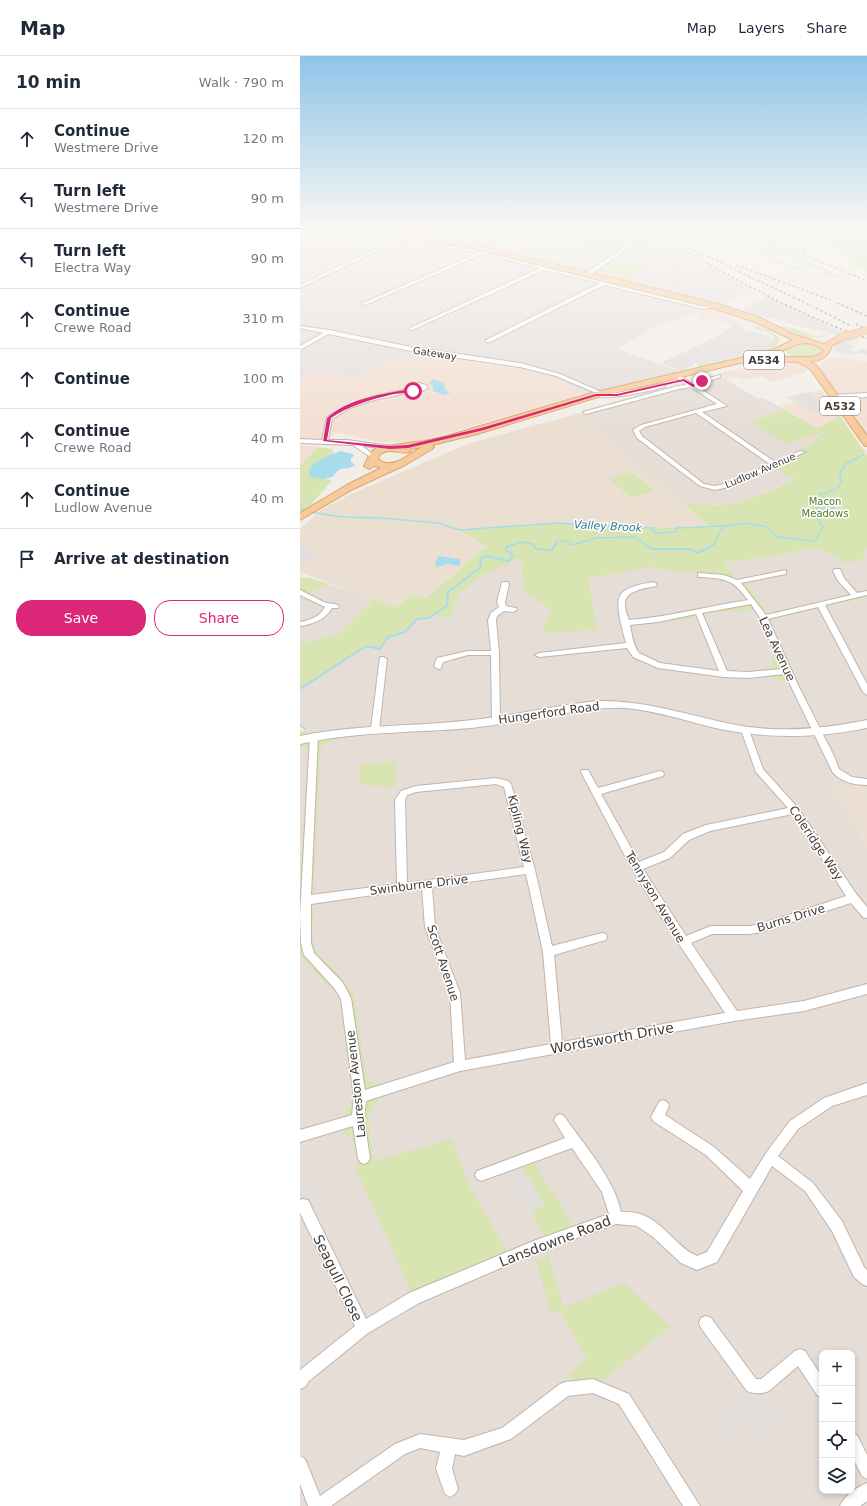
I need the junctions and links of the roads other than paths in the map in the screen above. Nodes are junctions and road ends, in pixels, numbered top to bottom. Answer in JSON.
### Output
{"nodes":[{"id":1,"x":375,"y":295,"type":"dead end"},
{"id":2,"x":384,"y":295,"type":"edge"},
{"id":3,"x":485,"y":295,"type":"edge"},
{"id":4,"x":581,"y":295,"type":"edge"},
{"id":5,"x":663,"y":295,"type":"edge"},
{"id":6,"x":381,"y":296,"type":"junction"},
{"id":7,"x":365,"y":304,"type":"dead end"},
{"id":8,"x":741,"y":315,"type":"junction"},
{"id":9,"x":300,"y":327,"type":"edge"},
{"id":10,"x":412,"y":328,"type":"dead end"},
{"id":11,"x":867,"y":330,"type":"edge"},
{"id":12,"x":329,"y":331,"type":"junction"},
{"id":13,"x":840,"y":338,"type":"junction"},
{"id":14,"x":488,"y":341,"type":"dead end"},
{"id":15,"x":804,"y":341,"type":"junction"},
{"id":16,"x":300,"y":348,"type":"edge"},
{"id":17,"x":783,"y":348,"type":"junction"},
{"id":18,"x":824,"y":352,"type":"junction"},
{"id":19,"x":798,"y":360,"type":"junction"},
{"id":20,"x":814,"y":368,"type":"junction"},
{"id":21,"x":718,"y":376,"type":"dead end"},
{"id":22,"x":681,"y":378,"type":"junction"},
{"id":23,"x":693,"y":386,"type":"junction"},
{"id":24,"x":411,"y":390,"type":"dead end"},
{"id":25,"x":867,"y":395,"type":"edge"},
{"id":26,"x":600,"y":397,"type":"junction"},
{"id":27,"x":833,"y":398,"type":"junction"},
{"id":28,"x":586,"y":412,"type":"dead end"},
{"id":29,"x":698,"y":412,"type":"junction"},
{"id":30,"x":300,"y":441,"type":"edge"},
{"id":31,"x":325,"y":441,"type":"junction"},
{"id":32,"x":867,"y":443,"type":"edge"},
{"id":33,"x":353,"y":444,"type":"junction"},
{"id":34,"x":394,"y":448,"type":"junction"},
{"id":35,"x":802,"y":452,"type":"dead end"},
{"id":36,"x":411,"y":457,"type":"junction"},
{"id":37,"x":373,"y":458,"type":"junction"},
{"id":38,"x":774,"y":464,"type":"junction"},
{"id":39,"x":394,"y":466,"type":"junction"},
{"id":40,"x":350,"y":487,"type":"junction"},
{"id":41,"x":303,"y":516,"type":"edge"},
{"id":42,"x":783,"y":572,"type":"dead end"},
{"id":43,"x":841,"y":573,"type":"dead end"},
{"id":44,"x":701,"y":574,"type":"dead end"},
{"id":45,"x":736,"y":582,"type":"junction"},
{"id":46,"x":505,"y":584,"type":"dead end"},
{"id":47,"x":649,"y":584,"type":"dead end"},
{"id":48,"x":300,"y":592,"type":"edge"},
{"id":49,"x":867,"y":593,"type":"edge"},
{"id":50,"x":856,"y":596,"type":"junction"},
{"id":51,"x":752,"y":602,"type":"junction"},
{"id":52,"x":821,"y":605,"type":"junction"},
{"id":53,"x":503,"y":608,"type":"junction"},
{"id":54,"x":513,"y":610,"type":"dead end"},
{"id":55,"x":698,"y":611,"type":"junction"},
{"id":56,"x":764,"y":618,"type":"junction"},
{"id":57,"x":626,"y":623,"type":"junction"},
{"id":58,"x":300,"y":624,"type":"edge"},
{"id":59,"x":630,"y":645,"type":"junction"},
{"id":60,"x":545,"y":652,"type":"dead end"},
{"id":61,"x":495,"y":653,"type":"junction"},
{"id":62,"x":383,"y":659,"type":"dead end"},
{"id":63,"x":438,"y":661,"type":"dead end"},
{"id":64,"x":788,"y":671,"type":"junction"},
{"id":65,"x":724,"y":674,"type":"junction"},
{"id":66,"x":867,"y":692,"type":"edge"},
{"id":67,"x":496,"y":721,"type":"junction"},
{"id":68,"x":867,"y":724,"type":"edge"},
{"id":69,"x":375,"y":729,"type":"junction"},
{"id":70,"x":745,"y":730,"type":"junction"},
{"id":71,"x":816,"y":732,"type":"junction"},
{"id":72,"x":314,"y":736,"type":"junction"},
{"id":73,"x":300,"y":740,"type":"edge"},
{"id":74,"x":585,"y":772,"type":"dead end"},
{"id":75,"x":660,"y":774,"type":"dead end"},
{"id":76,"x":867,"y":782,"type":"edge"},
{"id":77,"x":596,"y":792,"type":"junction"},
{"id":78,"x":795,"y":810,"type":"junction"},
{"id":79,"x":637,"y":867,"type":"junction"},
{"id":80,"x":530,"y":870,"type":"junction"},
{"id":81,"x":427,"y":884,"type":"junction"},
{"id":82,"x":402,"y":887,"type":"junction"},
{"id":83,"x":853,"y":898,"type":"junction"},
{"id":84,"x":307,"y":900,"type":"junction"},
{"id":85,"x":867,"y":914,"type":"edge"},
{"id":86,"x":303,"y":917,"type":"edge"},
{"id":87,"x":602,"y":937,"type":"dead end"},
{"id":88,"x":683,"y":942,"type":"junction"},
{"id":89,"x":548,"y":952,"type":"junction"},
{"id":90,"x":867,"y":989,"type":"edge"},
{"id":91,"x":734,"y":1016,"type":"junction"},
{"id":92,"x":557,"y":1048,"type":"junction"},
{"id":93,"x":460,"y":1066,"type":"junction"},
{"id":94,"x":867,"y":1089,"type":"edge"},
{"id":95,"x":360,"y":1097,"type":"junction"},
{"id":96,"x":663,"y":1106,"type":"dead end"},
{"id":97,"x":358,"y":1119,"type":"junction"},
{"id":98,"x":560,"y":1120,"type":"dead end"},
{"id":99,"x":300,"y":1136,"type":"edge"},
{"id":100,"x":574,"y":1140,"type":"junction"},
{"id":101,"x":770,"y":1157,"type":"junction"},
{"id":102,"x":364,"y":1158,"type":"dead end"},
{"id":103,"x":481,"y":1175,"type":"dead end"},
{"id":104,"x":751,"y":1189,"type":"junction"},
{"id":105,"x":303,"y":1205,"type":"dead end"},
{"id":106,"x":616,"y":1218,"type":"junction"},
{"id":107,"x":867,"y":1279,"type":"edge"},
{"id":108,"x":706,"y":1323,"type":"dead end"},
{"id":109,"x":363,"y":1328,"type":"junction"},
{"id":110,"x":300,"y":1382,"type":"edge"},
{"id":111,"x":819,"y":1386,"type":"edge"},
{"id":112,"x":855,"y":1446,"type":"edge"},
{"id":113,"x":449,"y":1447,"type":"junction"},
{"id":114,"x":300,"y":1464,"type":"edge"},
{"id":115,"x":867,"y":1471,"type":"edge"},
{"id":116,"x":450,"y":1489,"type":"dead end"},
{"id":117,"x":867,"y":1491,"type":"edge"},
{"id":118,"x":317,"y":1506,"type":"edge"},
{"id":119,"x":692,"y":1506,"type":"edge"},
{"id":120,"x":848,"y":1506,"type":"edge"}],
"edges":[{"from":1,"to":6,"type":"street"},
{"from":2,"to":6,"type":"street"},
{"from":3,"to":10,"type":"street"},
{"from":4,"to":14,"type":"street"},
{"from":5,"to":8,"type":"main road"},
{"from":6,"to":7,"type":"street"},
{"from":8,"to":15,"type":"main road"},
{"from":8,"to":17,"type":"main road"},
{"from":9,"to":12,"type":"street","name":"Gateway"},
{"from":11,"to":13,"type":"main road","number":"A534","bridge":true},
{"from":12,"to":16,"type":"street"},
{"from":12,"to":26,"type":"street","name":"Gateway"},
{"from":13,"to":15,"type":"main road","number":"A534"},
{"from":13,"to":18,"type":"main road","number":"A534"},
{"from":15,"to":17,"type":"main road","number":"A534"},
{"from":15,"to":18,"type":"main road"},
{"from":17,"to":19,"type":"main road","number":"A534"},
{"from":17,"to":22,"type":"main road","number":"A534"},
{"from":18,"to":19,"type":"main road","number":"A534"},
{"from":18,"to":20,"type":"main road"},
{"from":19,"to":20,"type":"main road","number":"A532"},
{"from":19,"to":22,"type":"main road","number":"A534"},
{"from":20,"to":27,"type":"main road","number":"A532"},
{"from":21,"to":23,"type":"street"},
{"from":22,"to":23,"type":"street","name":"Ludlow Avenue"},
{"from":22,"to":26,"type":"main road","number":"A534"},
{"from":22,"to":26,"type":"main road","number":"A534"},
{"from":23,"to":28,"type":"street"},
{"from":23,"to":29,"type":"street","name":"Ludlow Avenue"},
{"from":24,"to":31,"type":"street"},
{"from":25,"to":27,"type":"street"},
{"from":26,"to":34,"type":"main road","number":"A534"},
{"from":26,"to":36,"type":"main road","number":"A534"},
{"from":27,"to":32,"type":"main road","number":"A532"},
{"from":29,"to":38,"type":"street"},
{"from":29,"to":38,"type":"street","name":"Ludlow Avenue"},
{"from":30,"to":31,"type":"street"},
{"from":31,"to":33,"type":"street"},
{"from":33,"to":34,"type":"street"},
{"from":33,"to":37,"type":"street"},
{"from":34,"to":36,"type":"main road"},
{"from":34,"to":37,"type":"main road","number":"A534"},
{"from":35,"to":38,"type":"street","name":"Ludlow Avenue"},
{"from":36,"to":39,"type":"main road","number":"A534"},
{"from":37,"to":39,"type":"main road"},
{"from":37,"to":40,"type":"main road","number":"A534"},
{"from":39,"to":40,"type":"main road","number":"A534"},
{"from":40,"to":41,"type":"main road","number":"A534"},
{"from":42,"to":45,"type":"street"},
{"from":43,"to":50,"type":"street"},
{"from":44,"to":45,"type":"street"},
{"from":45,"to":51,"type":"street","name":"Lea Avenue"},
{"from":46,"to":53,"type":"street"},
{"from":47,"to":57,"type":"street"},
{"from":48,"to":58,"type":"street"},
{"from":49,"to":50,"type":"street"},
{"from":50,"to":52,"type":"street"},
{"from":51,"to":55,"type":"street"},
{"from":51,"to":56,"type":"street","name":"Lea Avenue"},
{"from":52,"to":56,"type":"street"},
{"from":52,"to":66,"type":"street"},
{"from":53,"to":54,"type":"street"},
{"from":53,"to":61,"type":"street"},
{"from":55,"to":57,"type":"street"},
{"from":55,"to":65,"type":"street"},
{"from":56,"to":64,"type":"street","name":"Lea Avenue"},
{"from":57,"to":59,"type":"street"},
{"from":59,"to":60,"type":"street"},
{"from":59,"to":65,"type":"street"},
{"from":61,"to":63,"type":"street"},
{"from":61,"to":67,"type":"street"},
{"from":62,"to":69,"type":"street"},
{"from":64,"to":65,"type":"street"},
{"from":64,"to":71,"type":"street","name":"Lea Avenue"},
{"from":67,"to":69,"type":"street","name":"Hungerford Road"},
{"from":67,"to":70,"type":"street","name":"Hungerford Road"},
{"from":68,"to":71,"type":"street","name":"Hungerford Road"},
{"from":69,"to":72,"type":"street","name":"Hungerford Road"},
{"from":70,"to":71,"type":"street","name":"Hungerford Road"},
{"from":70,"to":78,"type":"street","name":"Coleridge Way"},
{"from":71,"to":76,"type":"street","name":"Lea Avenue"},
{"from":72,"to":73,"type":"street","name":"Hungerford Road"},
{"from":72,"to":84,"type":"street","name":"Laureston Avenue"},
{"from":74,"to":77,"type":"street","name":"Tennyson Avenue"},
{"from":75,"to":77,"type":"street"},
{"from":77,"to":79,"type":"street","name":"Tennyson Avenue"},
{"from":78,"to":79,"type":"street"},
{"from":78,"to":83,"type":"street","name":"Coleridge Way"},
{"from":79,"to":88,"type":"street","name":"Tennyson Avenue"},
{"from":80,"to":81,"type":"street","name":"Swinburne Drive"},
{"from":80,"to":82,"type":"street","name":"Kipling Way"},
{"from":80,"to":89,"type":"street","name":"Kipling Way"},
{"from":81,"to":82,"type":"street","name":"Swinburne Drive"},
{"from":81,"to":93,"type":"street","name":"Scott Avenue"},
{"from":82,"to":84,"type":"street","name":"Swinburne Drive"},
{"from":83,"to":85,"type":"street","name":"Coleridge Way"},
{"from":83,"to":88,"type":"street","name":"Burns Drive"},
{"from":84,"to":86,"type":"street","name":"Laureston Avenue"},
{"from":86,"to":95,"type":"street","name":"Laureston Avenue"},
{"from":87,"to":89,"type":"street"},
{"from":88,"to":91,"type":"street","name":"Tennyson Avenue"},
{"from":89,"to":92,"type":"street","name":"Kipling Way"},
{"from":90,"to":91,"type":"street","name":"Wordsworth Drive"},
{"from":91,"to":92,"type":"street","name":"Wordsworth Drive"},
{"from":92,"to":93,"type":"street","name":"Wordsworth Drive"},
{"from":93,"to":95,"type":"street","name":"Wordsworth Drive"},
{"from":94,"to":101,"type":"street","name":"Lansdowne Road"},
{"from":95,"to":97,"type":"street","name":"Laureston Avenue"},
{"from":96,"to":104,"type":"street"},
{"from":97,"to":99,"type":"street"},
{"from":97,"to":102,"type":"street","name":"Laureston Avenue"},
{"from":98,"to":100,"type":"street"},
{"from":100,"to":103,"type":"street"},
{"from":100,"to":106,"type":"street"},
{"from":101,"to":104,"type":"street","name":"Lansdowne Road"},
{"from":101,"to":107,"type":"street"},
{"from":104,"to":106,"type":"street","name":"Lansdowne Road"},
{"from":105,"to":109,"type":"street","name":"Seagull Close"},
{"from":106,"to":109,"type":"street","name":"Lansdowne Road"},
{"from":108,"to":111,"type":"street"},
{"from":109,"to":110,"type":"street","name":"Lansdowne Road"},
{"from":112,"to":115,"type":"street"},
{"from":113,"to":116,"type":"street"},
{"from":113,"to":118,"type":"street"},
{"from":113,"to":119,"type":"street"},
{"from":114,"to":118,"type":"street"},
{"from":117,"to":120,"type":"street"}]}
